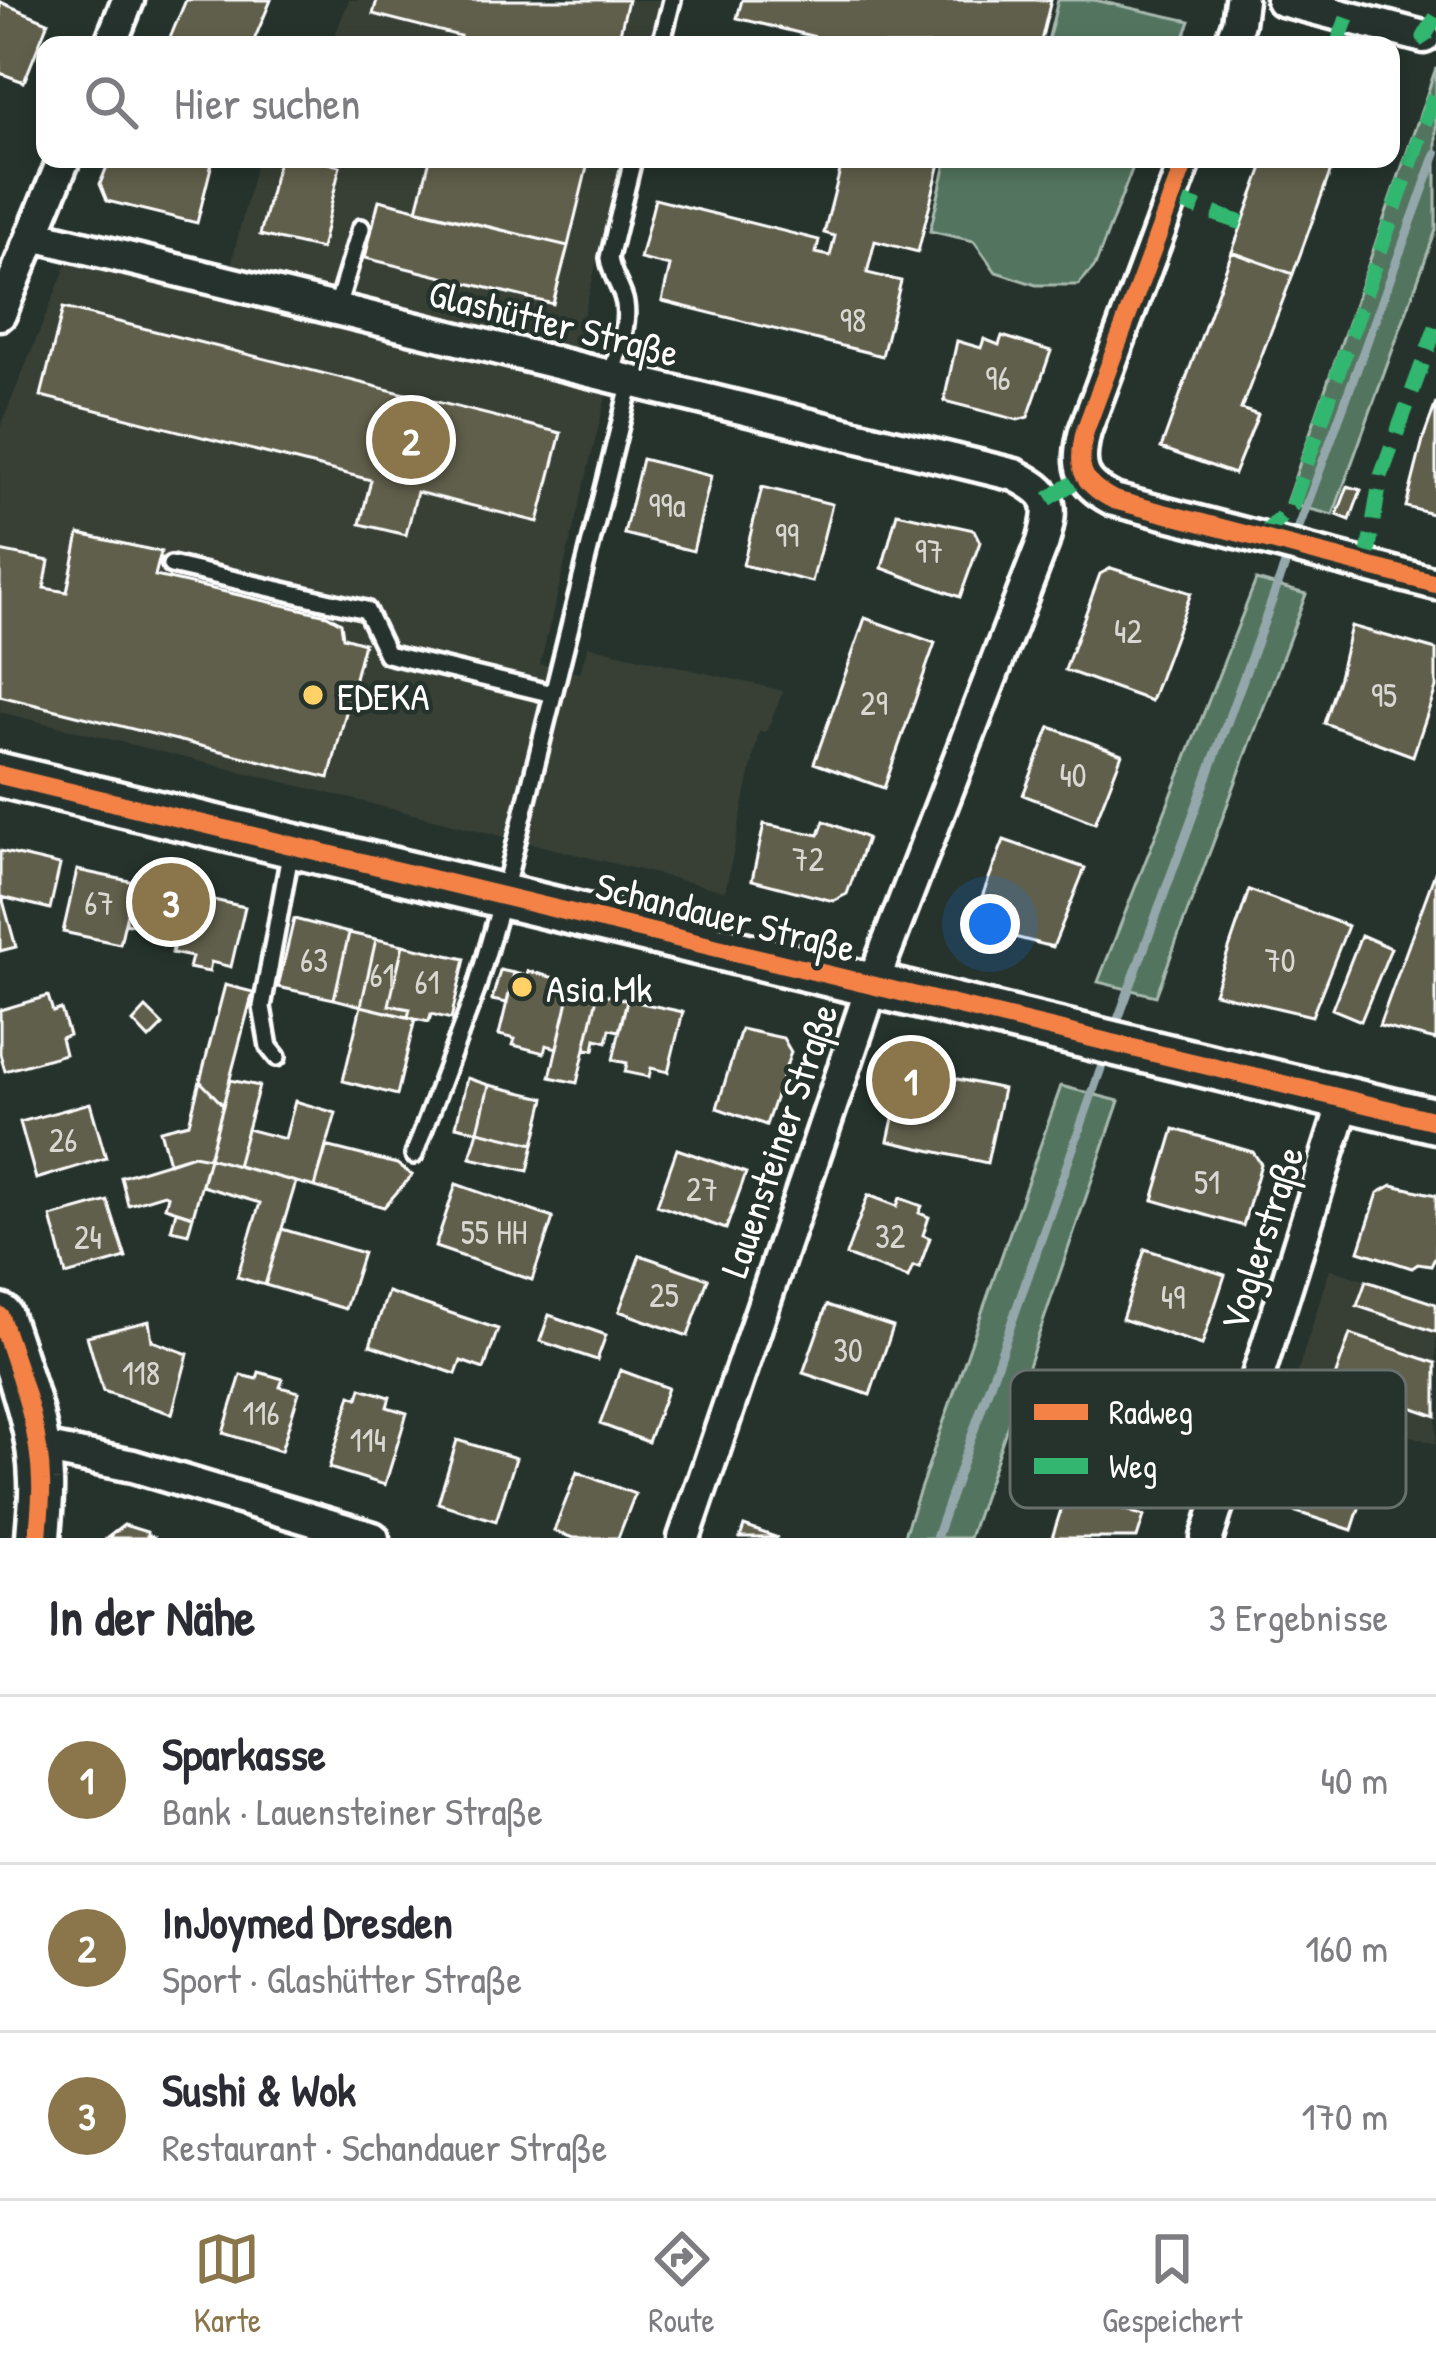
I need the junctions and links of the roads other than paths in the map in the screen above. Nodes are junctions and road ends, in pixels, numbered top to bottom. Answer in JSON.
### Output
{"nodes":[{"id":1,"x":128,"y":0,"type":"edge"},
{"id":2,"x":672,"y":0,"type":"edge"},
{"id":3,"x":1241,"y":0,"type":"edge"},
{"id":4,"x":1282,"y":0,"type":"edge"},
{"id":5,"x":114,"y":36,"type":"edge"},
{"id":6,"x":663,"y":36,"type":"edge"},
{"id":7,"x":1233,"y":36,"type":"edge"},
{"id":8,"x":1424,"y":37,"type":"dead end"},
{"id":9,"x":60,"y":168,"type":"edge"},
{"id":10,"x":631,"y":168,"type":"edge"},
{"id":11,"x":1183,"y":168,"type":"edge"},
{"id":12,"x":361,"y":228,"type":"dead end"},
{"id":13,"x":33,"y":235,"type":"junction"},
{"id":14,"x":337,"y":310,"type":"junction"},
{"id":15,"x":0,"y":314,"type":"edge"},
{"id":16,"x":621,"y":379,"type":"junction"},
{"id":17,"x":1048,"y":500,"type":"joint"},
{"id":18,"x":171,"y":565,"type":"dead end"},
{"id":19,"x":1436,"y":584,"type":"edge"},
{"id":20,"x":554,"y":694,"type":"junction"},
{"id":21,"x":0,"y":775,"type":"edge"},
{"id":22,"x":291,"y":846,"type":"junction"},
{"id":23,"x":503,"y":896,"type":"junction"},
{"id":24,"x":872,"y":986,"type":"junction"},
{"id":25,"x":277,"y":1057,"type":"dead end"},
{"id":26,"x":1346,"y":1099,"type":"junction"},
{"id":27,"x":1436,"y":1121,"type":"edge"},
{"id":28,"x":414,"y":1155,"type":"dead end"},
{"id":29,"x":0,"y":1316,"type":"edge"},
{"id":30,"x":1260,"y":1370,"type":"edge"},
{"id":31,"x":13,"y":1397,"type":"edge"},
{"id":32,"x":37,"y":1448,"type":"junction"},
{"id":33,"x":1216,"y":1508,"type":"edge"},
{"id":34,"x":38,"y":1538,"type":"edge"},
{"id":35,"x":373,"y":1538,"type":"edge"},
{"id":36,"x":684,"y":1538,"type":"edge"},
{"id":37,"x":1207,"y":1538,"type":"edge"}],
"edges":[{"from":1,"to":5,"type":"street"},
{"from":2,"to":6,"type":"lane"},
{"from":3,"to":7,"type":"street"},
{"from":4,"to":8,"type":"street"},
{"from":9,"to":13,"type":"street"},
{"from":10,"to":16,"type":"lane"},
{"from":11,"to":19,"type":"street"},
{"from":12,"to":14,"type":"lane"},
{"from":13,"to":14,"type":"street","name":"Glashütter Straße"},
{"from":13,"to":15,"type":"street"},
{"from":14,"to":16,"type":"street","name":"Glashütter Straße"},
{"from":16,"to":17,"type":"street","name":"Glashütter Straße"},
{"from":16,"to":20,"type":"lane"},
{"from":17,"to":24,"type":"street","name":"Lauensteiner Straße"},
{"from":18,"to":20,"type":"lane"},
{"from":20,"to":23,"type":"lane"},
{"from":21,"to":22,"type":"main road","name":"Schandauer Straße"},
{"from":22,"to":23,"type":"main road","name":"Schandauer Straße"},
{"from":22,"to":25,"type":"lane"},
{"from":23,"to":24,"type":"main road","name":"Schandauer Straße"},
{"from":23,"to":28,"type":"lane"},
{"from":24,"to":26,"type":"main road","name":"Schandauer Straße"},
{"from":24,"to":36,"type":"street","name":"Lauensteiner Straße"},
{"from":26,"to":27,"type":"main road","name":"Schandauer Straße"},
{"from":26,"to":30,"type":"street","name":"Voglerstraße"},
{"from":29,"to":31,"type":"main road"},
{"from":31,"to":32,"type":"main road"},
{"from":32,"to":34,"type":"main road"},
{"from":32,"to":35,"type":"street"},
{"from":33,"to":37,"type":"street","name":"Voglerstraße"}]}
